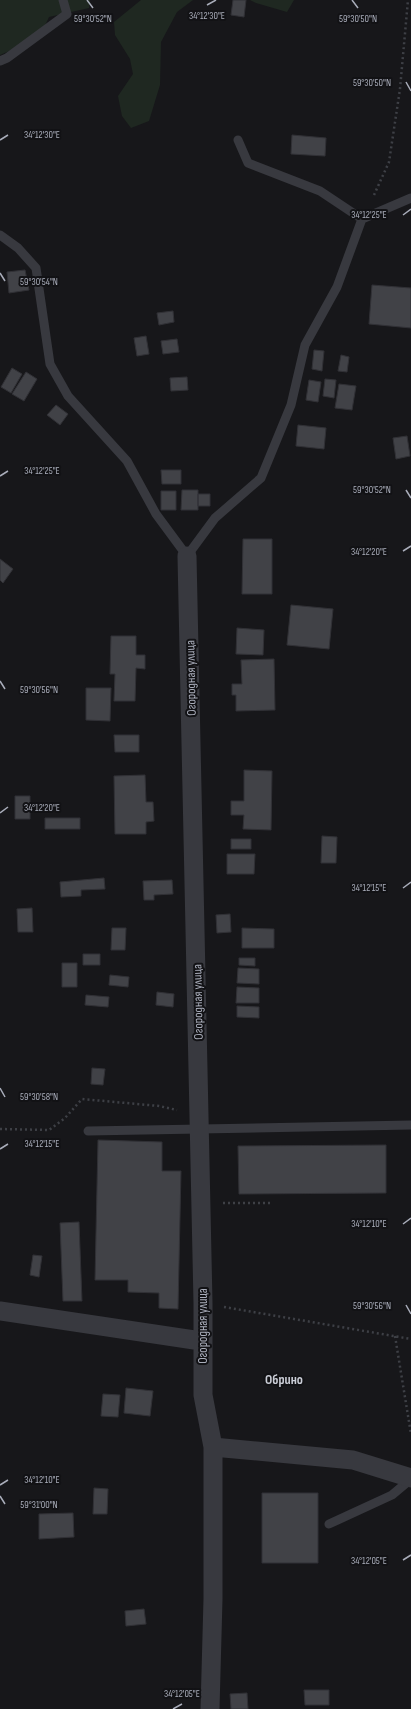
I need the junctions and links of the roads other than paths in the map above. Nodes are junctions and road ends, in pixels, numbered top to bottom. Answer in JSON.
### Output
{"nodes":[{"id":1,"x":63,"y":0,"type":"edge"},
{"id":2,"x":0,"y":61,"type":"edge"},
{"id":3,"x":238,"y":140,"type":"dead end"},
{"id":4,"x":411,"y":198,"type":"edge"},
{"id":5,"x":362,"y":219,"type":"junction"},
{"id":6,"x":0,"y":235,"type":"edge"},
{"id":7,"x":187,"y":556,"type":"junction"},
{"id":8,"x":411,"y":1125,"type":"edge"},
{"id":9,"x":199,"y":1129,"type":"junction"},
{"id":10,"x":88,"y":1131,"type":"dead end"},
{"id":11,"x":0,"y":1311,"type":"edge"},
{"id":12,"x":202,"y":1341,"type":"junction"},
{"id":13,"x":213,"y":1448,"type":"junction"},
{"id":14,"x":411,"y":1478,"type":"edge"},
{"id":15,"x":329,"y":1524,"type":"dead end"},
{"id":16,"x":210,"y":1709,"type":"edge"}],
"edges":[{"from":1,"to":2,"type":"lane"},
{"from":3,"to":5,"type":"lane"},
{"from":4,"to":5,"type":"lane"},
{"from":5,"to":7,"type":"lane"},
{"from":6,"to":7,"type":"lane"},
{"from":7,"to":9,"type":"street","name":"Огородная улица"},
{"from":8,"to":9,"type":"lane"},
{"from":9,"to":10,"type":"lane"},
{"from":9,"to":12,"type":"street","name":"Огородная улица"},
{"from":11,"to":12,"type":"street"},
{"from":12,"to":13,"type":"street","name":"Огородная улица"},
{"from":13,"to":14,"type":"street"},
{"from":13,"to":16,"type":"street","name":"Огородная улица"},
{"from":14,"to":15,"type":"lane"}]}
